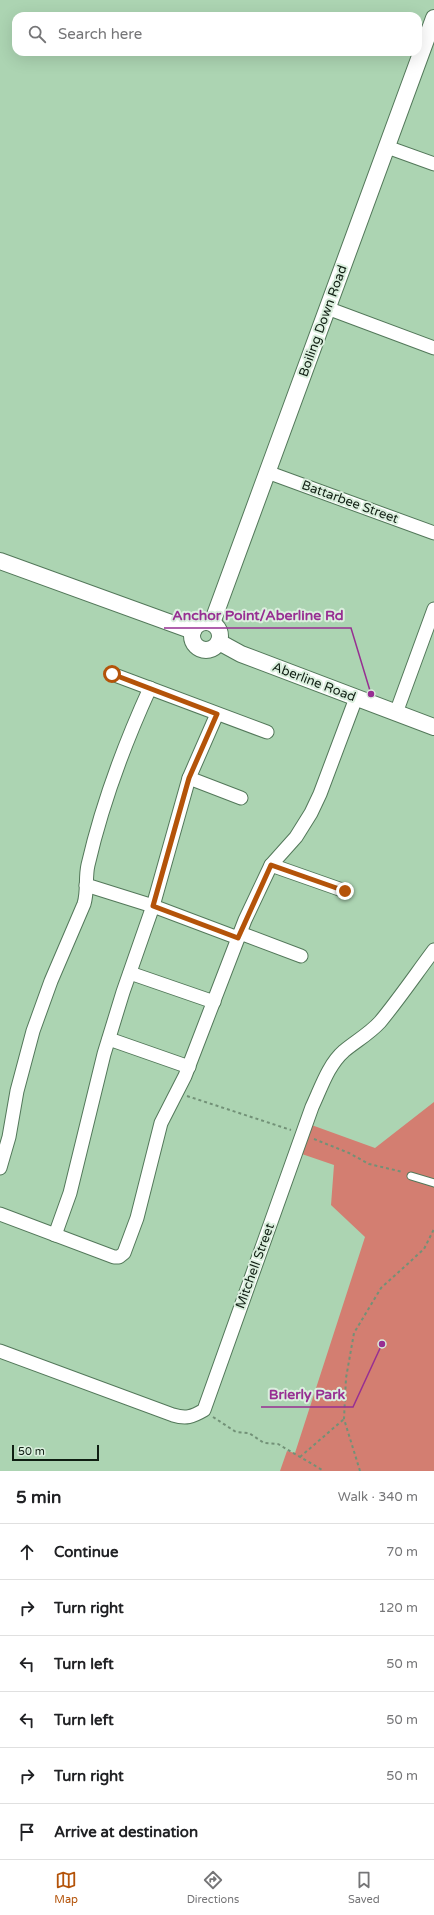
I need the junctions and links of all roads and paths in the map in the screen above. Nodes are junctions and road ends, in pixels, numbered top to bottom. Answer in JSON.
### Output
{"nodes":[{"id":1,"x":434,"y":18,"type":"edge"},
{"id":2,"x":422,"y":51,"type":"edge"},
{"id":3,"x":420,"y":56,"type":"edge"},
{"id":4,"x":387,"y":147,"type":"junction"},
{"id":5,"x":434,"y":164,"type":"edge"},
{"id":6,"x":327,"y":308,"type":"junction"},
{"id":7,"x":434,"y":348,"type":"edge"},
{"id":8,"x":267,"y":472,"type":"junction"},
{"id":9,"x":434,"y":533,"type":"edge"},
{"id":10,"x":0,"y":561,"type":"edge"},
{"id":11,"x":434,"y":610,"type":"edge"},
{"id":12,"x":212,"y":623,"type":"junction"},
{"id":13,"x":193,"y":631,"type":"junction"},
{"id":14,"x":219,"y":642,"type":"junction"},
{"id":15,"x":112,"y":674,"type":"dead end"},
{"id":16,"x":150,"y":688,"type":"junction"},
{"id":17,"x":356,"y":698,"type":"junction"},
{"id":18,"x":396,"y":713,"type":"junction"},
{"id":19,"x":217,"y":714,"type":"junction"},
{"id":20,"x":434,"y":727,"type":"edge"},
{"id":21,"x":267,"y":732,"type":"dead end"},
{"id":22,"x":189,"y":778,"type":"junction"},
{"id":23,"x":242,"y":798,"type":"dead end"},
{"id":24,"x":271,"y":865,"type":"junction"},
{"id":25,"x":86,"y":885,"type":"junction"},
{"id":26,"x":345,"y":891,"type":"dead end"},
{"id":27,"x":153,"y":906,"type":"junction"},
{"id":28,"x":239,"y":936,"type":"junction"},
{"id":29,"x":434,"y":950,"type":"edge"},
{"id":30,"x":300,"y":956,"type":"dead end"},
{"id":31,"x":130,"y":973,"type":"junction"},
{"id":32,"x":214,"y":1002,"type":"junction"},
{"id":33,"x":109,"y":1039,"type":"junction"},
{"id":34,"x":189,"y":1067,"type":"junction"},
{"id":35,"x":0,"y":1168,"type":"edge"},
{"id":36,"x":411,"y":1176,"type":"dead end"},
{"id":37,"x":434,"y":1183,"type":"edge"},
{"id":38,"x":0,"y":1214,"type":"edge"},
{"id":39,"x":434,"y":1229,"type":"edge"},
{"id":40,"x":55,"y":1235,"type":"junction"},
{"id":41,"x":0,"y":1351,"type":"edge"},
{"id":42,"x":204,"y":1410,"type":"junction"},
{"id":43,"x":344,"y":1418,"type":"junction"},
{"id":44,"x":300,"y":1458,"type":"junction"},
{"id":45,"x":324,"y":1471,"type":"edge"},
{"id":46,"x":360,"y":1471,"type":"edge"}],
"edges":[{"from":1,"to":2,"type":"street","name":"Boiling Down Road"},
{"from":3,"to":4,"type":"street","name":"Boiling Down Road"},
{"from":4,"to":5,"type":"street"},
{"from":4,"to":6,"type":"street","name":"Boiling Down Road"},
{"from":6,"to":7,"type":"street"},
{"from":6,"to":8,"type":"street","name":"Boiling Down Road"},
{"from":8,"to":9,"type":"street","name":"Battarbee Street"},
{"from":8,"to":12,"type":"street","name":"Boiling Down Road"},
{"from":10,"to":13,"type":"street"},
{"from":11,"to":18,"type":"street"},
{"from":12,"to":13,"type":"street"},
{"from":12,"to":14,"type":"street"},
{"from":13,"to":14,"type":"street"},
{"from":14,"to":17,"type":"street","name":"Aberline Road"},
{"from":15,"to":16,"type":"street"},
{"from":16,"to":19,"type":"street"},
{"from":16,"to":25,"type":"street"},
{"from":17,"to":18,"type":"street","name":"Aberline Road"},
{"from":17,"to":24,"type":"street"},
{"from":18,"to":20,"type":"street","name":"Aberline Road"},
{"from":19,"to":21,"type":"street"},
{"from":19,"to":22,"type":"street"},
{"from":22,"to":23,"type":"street"},
{"from":22,"to":27,"type":"street"},
{"from":24,"to":26,"type":"street"},
{"from":24,"to":28,"type":"street"},
{"from":25,"to":27,"type":"street"},
{"from":25,"to":35,"type":"street"},
{"from":27,"to":28,"type":"street"},
{"from":27,"to":31,"type":"street"},
{"from":28,"to":30,"type":"street"},
{"from":28,"to":32,"type":"street"},
{"from":29,"to":42,"type":"street","name":"Mitchell Street"},
{"from":31,"to":32,"type":"street"},
{"from":31,"to":33,"type":"street"},
{"from":32,"to":34,"type":"street"},
{"from":33,"to":34,"type":"street"},
{"from":33,"to":40,"type":"street"},
{"from":34,"to":40,"type":"street"},
{"from":36,"to":37,"type":"lane"},
{"from":38,"to":40,"type":"street"},
{"from":39,"to":43,"type":"path"},
{"from":41,"to":42,"type":"street"},
{"from":42,"to":44,"type":"path"},
{"from":43,"to":44,"type":"path"},
{"from":43,"to":46,"type":"path"},
{"from":44,"to":45,"type":"path"}]}
